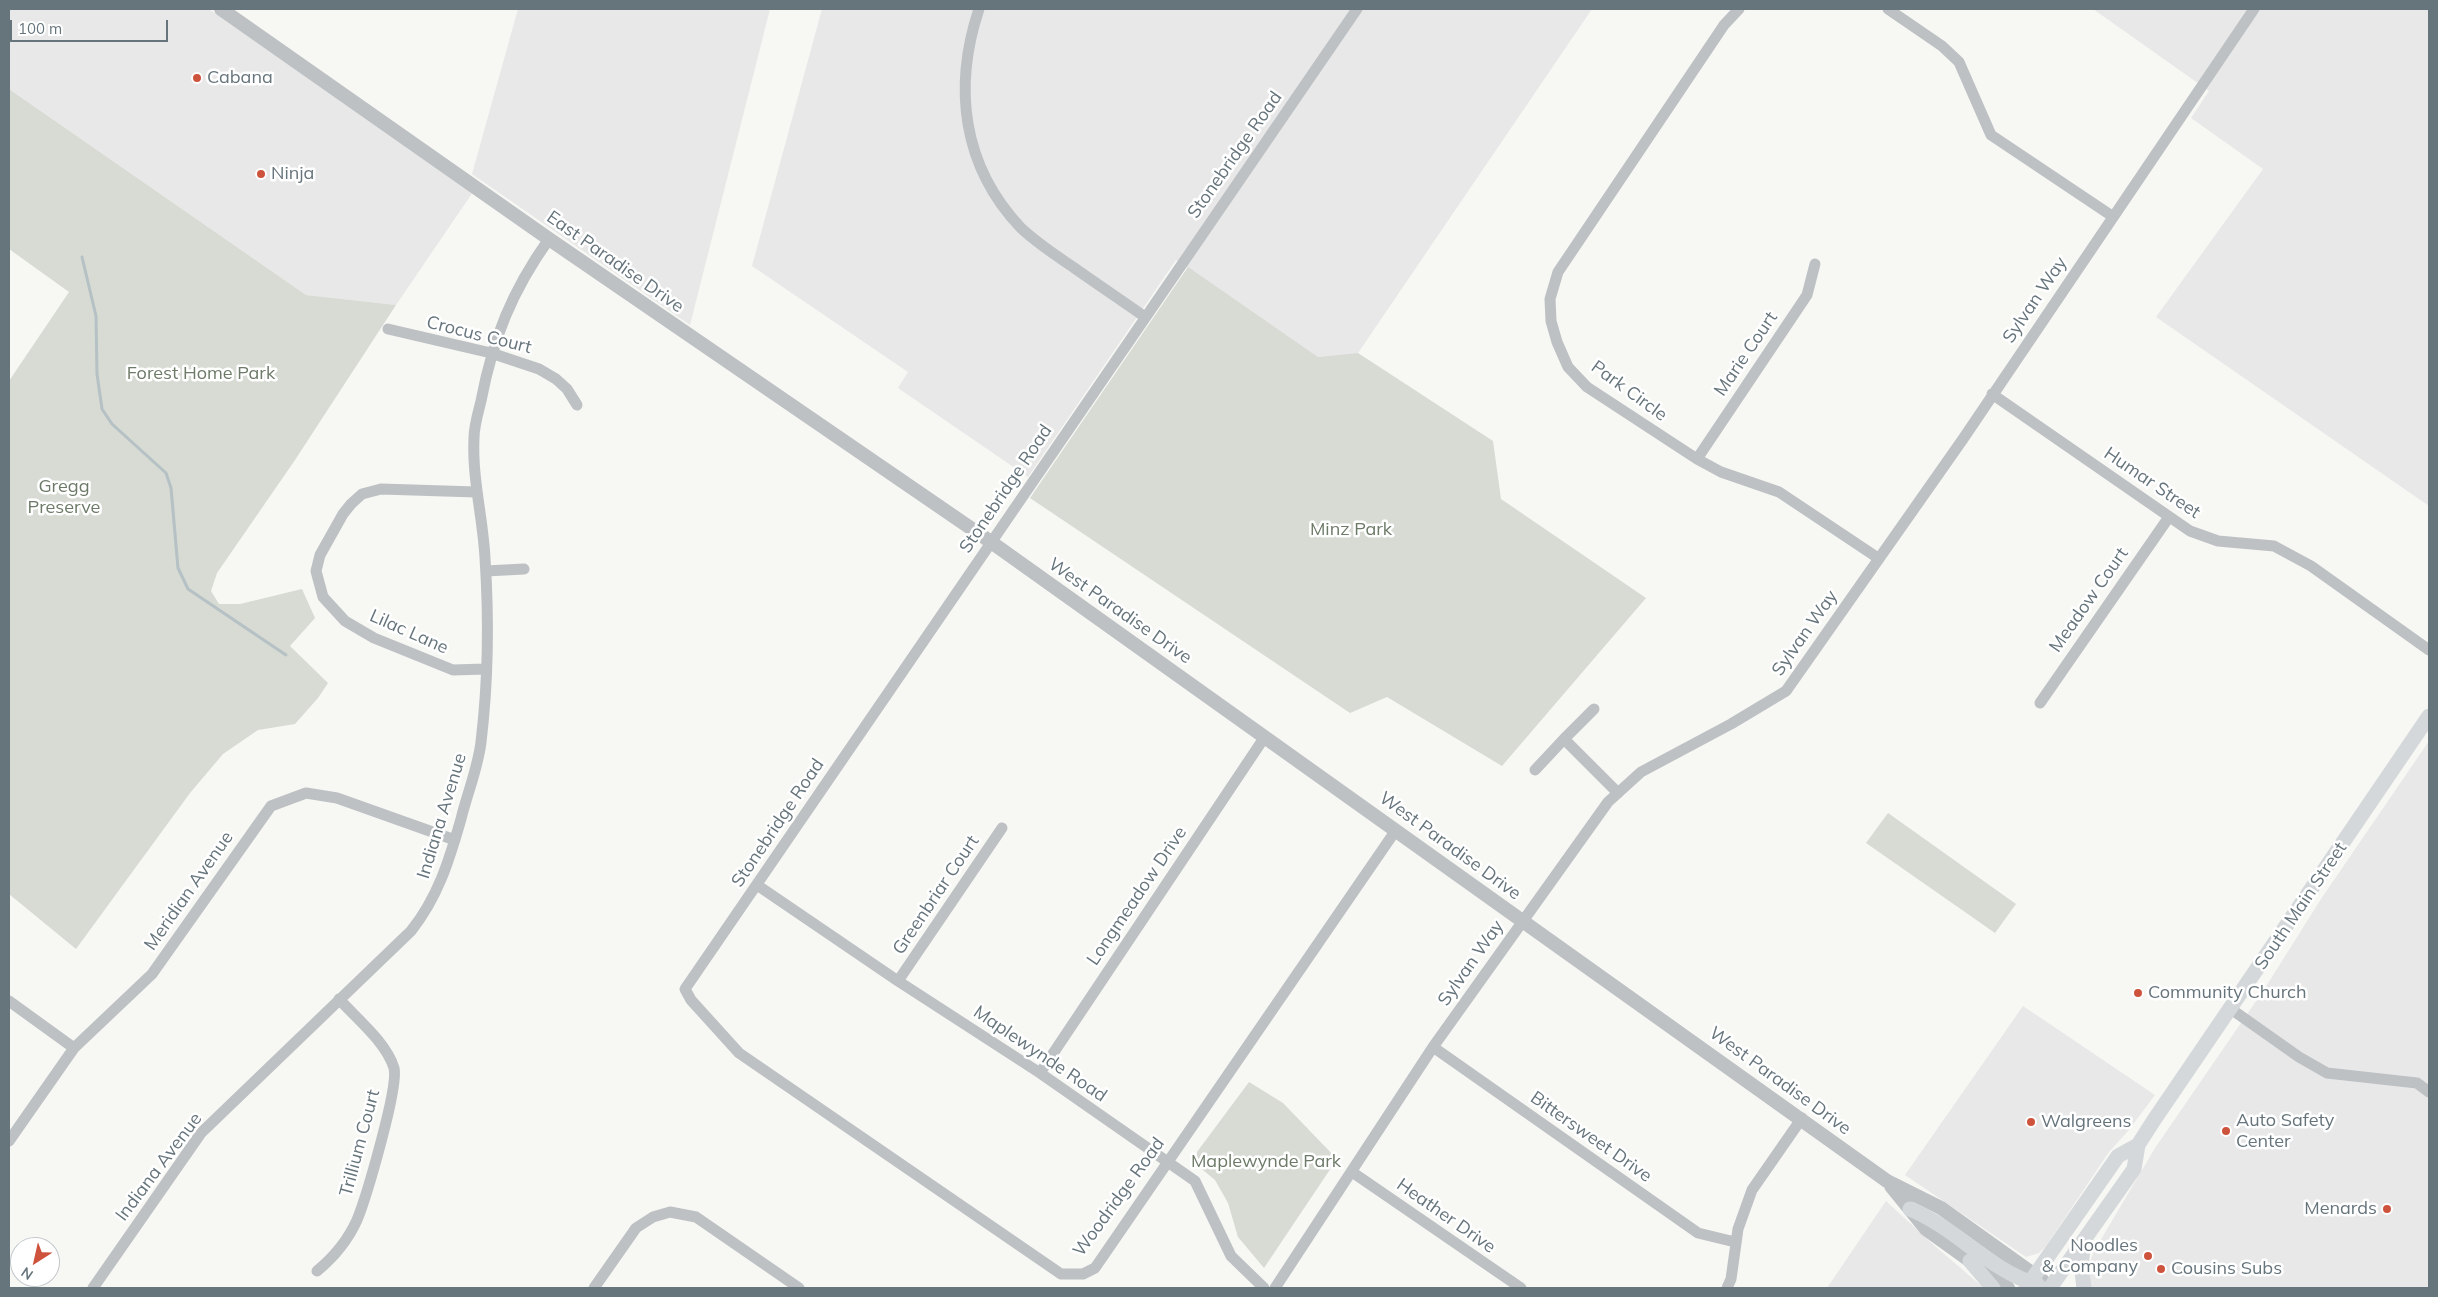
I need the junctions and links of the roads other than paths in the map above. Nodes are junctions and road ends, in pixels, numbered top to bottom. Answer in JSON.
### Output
{"nodes":[{"id":1,"x":221,"y":9,"type":"edge"},
{"id":2,"x":979,"y":9,"type":"edge"},
{"id":3,"x":1357,"y":9,"type":"edge"},
{"id":4,"x":1739,"y":9,"type":"edge"},
{"id":5,"x":1888,"y":9,"type":"edge"},
{"id":6,"x":2254,"y":9,"type":"edge"},
{"id":7,"x":2112,"y":216,"type":"junction"},
{"id":8,"x":550,"y":239,"type":"junction"},
{"id":9,"x":1815,"y":264,"type":"dead end"},
{"id":10,"x":1145,"y":317,"type":"junction"},
{"id":11,"x":388,"y":330,"type":"dead end"},
{"id":12,"x":491,"y":353,"type":"junction"},
{"id":13,"x":1992,"y":394,"type":"junction"},
{"id":14,"x":577,"y":405,"type":"dead end"},
{"id":15,"x":1697,"y":459,"type":"junction"},
{"id":16,"x":476,"y":492,"type":"junction"},
{"id":17,"x":2169,"y":517,"type":"junction"},
{"id":18,"x":990,"y":542,"type":"junction"},
{"id":19,"x":1878,"y":558,"type":"junction"},
{"id":20,"x":524,"y":569,"type":"dead end"},
{"id":21,"x":486,"y":571,"type":"junction"},
{"id":22,"x":2429,"y":650,"type":"edge"},
{"id":23,"x":485,"y":669,"type":"junction"},
{"id":24,"x":2040,"y":704,"type":"dead end"},
{"id":25,"x":1594,"y":709,"type":"dead end"},
{"id":26,"x":2429,"y":716,"type":"edge"},
{"id":27,"x":1264,"y":738,"type":"junction"},
{"id":28,"x":1564,"y":738,"type":"junction"},
{"id":29,"x":1535,"y":770,"type":"dead end"},
{"id":30,"x":1618,"y":793,"type":"junction"},
{"id":31,"x":1002,"y":828,"type":"dead end"},
{"id":32,"x":1396,"y":830,"type":"junction"},
{"id":33,"x":455,"y":840,"type":"junction"},
{"id":34,"x":757,"y":885,"type":"junction"},
{"id":35,"x":1522,"y":920,"type":"junction"},
{"id":36,"x":898,"y":981,"type":"junction"},
{"id":37,"x":685,"y":989,"type":"joint"},
{"id":38,"x":339,"y":999,"type":"junction"},
{"id":39,"x":9,"y":1001,"type":"edge"},
{"id":40,"x":2231,"y":1008,"type":"junction"},
{"id":41,"x":1433,"y":1047,"type":"junction"},
{"id":42,"x":74,"y":1048,"type":"junction"},
{"id":43,"x":1040,"y":1073,"type":"junction"},
{"id":44,"x":2429,"y":1092,"type":"edge"},
{"id":45,"x":1802,"y":1118,"type":"junction"},
{"id":46,"x":9,"y":1141,"type":"edge"},
{"id":47,"x":2138,"y":1145,"type":"junction"},
{"id":48,"x":1167,"y":1163,"type":"junction"},
{"id":49,"x":1352,"y":1172,"type":"junction"},
{"id":50,"x":1887,"y":1181,"type":"junction"},
{"id":51,"x":1910,"y":1209,"type":"junction"},
{"id":52,"x":2084,"y":1240,"type":"junction"},
{"id":53,"x":1735,"y":1242,"type":"junction"},
{"id":54,"x":1970,"y":1261,"type":"junction"},
{"id":55,"x":317,"y":1271,"type":"dead end"},
{"id":56,"x":2031,"y":1282,"type":"edge"},
{"id":57,"x":93,"y":1288,"type":"edge"},
{"id":58,"x":594,"y":1288,"type":"edge"},
{"id":59,"x":799,"y":1288,"type":"edge"},
{"id":60,"x":1264,"y":1288,"type":"edge"},
{"id":61,"x":1275,"y":1288,"type":"edge"},
{"id":62,"x":1521,"y":1288,"type":"edge"},
{"id":63,"x":1727,"y":1288,"type":"edge"},
{"id":64,"x":1993,"y":1288,"type":"edge"},
{"id":65,"x":2008,"y":1288,"type":"edge"},
{"id":66,"x":2052,"y":1288,"type":"edge"},
{"id":67,"x":2084,"y":1288,"type":"edge"}],
"edges":[{"from":1,"to":8,"type":"street","name":"East Paradise Drive"},
{"from":2,"to":10,"type":"street"},
{"from":3,"to":10,"type":"street","name":"Stonebridge Road"},
{"from":4,"to":15,"type":"street","name":"Park Circle"},
{"from":5,"to":7,"type":"street"},
{"from":6,"to":7,"type":"street","name":"Sylvan Way"},
{"from":7,"to":13,"type":"street","name":"Sylvan Way"},
{"from":8,"to":12,"type":"street","name":"Indiana Avenue"},
{"from":8,"to":18,"type":"street","name":"East Paradise Drive"},
{"from":9,"to":15,"type":"street","name":"Marie Court"},
{"from":10,"to":18,"type":"street","name":"Stonebridge Road"},
{"from":11,"to":12,"type":"street","name":"Crocus Court"},
{"from":12,"to":14,"type":"street","name":"Crocus Court"},
{"from":12,"to":16,"type":"street","name":"Indiana Avenue"},
{"from":13,"to":17,"type":"street","name":"Humar Street"},
{"from":13,"to":19,"type":"street","name":"Sylvan Way"},
{"from":15,"to":19,"type":"street","name":"Park Circle"},
{"from":16,"to":21,"type":"street","name":"Indiana Avenue"},
{"from":16,"to":23,"type":"street","name":"Lilac Lane"},
{"from":17,"to":22,"type":"street","name":"Humar Street"},
{"from":17,"to":24,"type":"street","name":"Meadow Court"},
{"from":18,"to":27,"type":"street","name":"West Paradise Drive"},
{"from":18,"to":34,"type":"street","name":"Stonebridge Road"},
{"from":19,"to":30,"type":"street","name":"Sylvan Way"},
{"from":20,"to":21,"type":"street"},
{"from":21,"to":23,"type":"street","name":"Indiana Avenue"},
{"from":23,"to":33,"type":"street","name":"Indiana Avenue"},
{"from":25,"to":28,"type":"street"},
{"from":26,"to":40,"type":"main road","name":"South Main Street"},
{"from":27,"to":32,"type":"street","name":"West Paradise Drive"},
{"from":27,"to":43,"type":"street","name":"Longmeadow Drive"},
{"from":28,"to":29,"type":"street"},
{"from":28,"to":30,"type":"street"},
{"from":30,"to":35,"type":"street","name":"Sylvan Way"},
{"from":31,"to":36,"type":"street","name":"Greenbriar Court"},
{"from":32,"to":35,"type":"street","name":"West Paradise Drive"},
{"from":32,"to":48,"type":"street","name":"Woodridge Road"},
{"from":33,"to":38,"type":"street","name":"Indiana Avenue"},
{"from":33,"to":42,"type":"street","name":"Meridian Avenue"},
{"from":34,"to":36,"type":"street","name":"Maplewynde Road"},
{"from":34,"to":37,"type":"street","name":"Stonebridge Road"},
{"from":35,"to":41,"type":"street","name":"Sylvan Way"},
{"from":35,"to":45,"type":"street","name":"West Paradise Drive"},
{"from":36,"to":43,"type":"street","name":"Maplewynde Road"},
{"from":37,"to":48,"type":"street","name":"Woodridge Road"},
{"from":38,"to":55,"type":"street","name":"Trillium Court"},
{"from":38,"to":57,"type":"street","name":"Indiana Avenue"},
{"from":39,"to":42,"type":"street"},
{"from":40,"to":44,"type":"street"},
{"from":40,"to":47,"type":"main road","name":"South Main Street"},
{"from":41,"to":49,"type":"street","name":"Sylvan Way"},
{"from":41,"to":53,"type":"street","name":"Bittersweet Drive"},
{"from":42,"to":46,"type":"street","name":"Meridian Avenue"},
{"from":43,"to":48,"type":"street","name":"Maplewynde Road"},
{"from":45,"to":50,"type":"street","name":"West Paradise Drive"},
{"from":45,"to":53,"type":"street"},
{"from":47,"to":52,"type":"main road","name":"South Main Street"},
{"from":47,"to":56,"type":"main road","name":"South Main Street"},
{"from":48,"to":60,"type":"street","name":"Maplewynde Road"},
{"from":49,"to":61,"type":"street","name":"Sylvan Way"},
{"from":49,"to":62,"type":"street","name":"Heather Drive"},
{"from":50,"to":51,"type":"street","name":"West Paradise Drive"},
{"from":50,"to":56,"type":"street","name":"West Paradise Drive"},
{"from":51,"to":54,"type":"street","name":"West Paradise Drive"},
{"from":51,"to":56,"type":"main road"},
{"from":52,"to":66,"type":"main road","name":"South Main Street"},
{"from":52,"to":67,"type":"main road"},
{"from":53,"to":63,"type":"street"},
{"from":54,"to":64,"type":"main road"},
{"from":54,"to":65,"type":"street","name":"West Paradise Drive"},
{"from":56,"to":66,"type":"main road"},
{"from":58,"to":59,"type":"street"}]}
